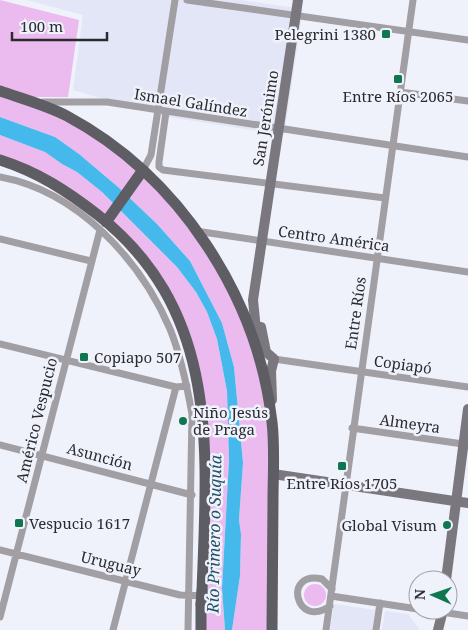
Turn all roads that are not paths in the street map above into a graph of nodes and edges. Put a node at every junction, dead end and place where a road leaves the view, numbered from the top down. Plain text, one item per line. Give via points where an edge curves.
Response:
1 (175, 0) edge
2 (187, 0) edge
3 (298, 0) edge
4 (413, 0) edge
5 (296, 16) junction
6 (408, 31) junction
7 (468, 40) edge
8 (0, 91) edge
9 (400, 92) junction
10 (27, 100) junction
11 (468, 101) edge
12 (162, 111) junction
13 (279, 130) junction
14 (392, 146) junction
15 (468, 157) edge
16 (0, 160) edge
17 (141, 173) junction
18 (0, 177) edge
19 (271, 183) junction
20 (385, 198) junction
21 (106, 221) junction
22 (196, 231) junction
23 (0, 239) edge
24 (262, 241) junction
25 (376, 258) junction
26 (91, 262) junction
27 (468, 272) edge
28 (0, 344) edge
29 (259, 356) junction
30 (274, 360) junction
31 (66, 361) junction
32 (360, 371) junction
33 (187, 386) junction
34 (468, 387) edge
35 (176, 388) junction
36 (468, 409) edge
37 (272, 421) junction
38 (352, 428) junction
39 (463, 444) junction
40 (0, 445) edge
41 (41, 456) junction
42 (273, 474) junction
43 (344, 484) junction
44 (151, 485) junction
45 (192, 495) junction
46 (455, 501) junction
47 (468, 503) edge
48 (0, 550) edge
49 (16, 554) junction
50 (447, 570) edge
51 (127, 581) junction
52 (331, 593) junction
53 (188, 596) junction
54 (217, 596) dead end
55 (380, 604) junction
56 (330, 606) junction
57 (408, 608) edge
58 (0, 617) edge
59 (114, 630) edge
60 (188, 630) edge
61 (201, 630) edge
62 (272, 630) edge
63 (326, 630) edge
64 (376, 630) edge

1 - 12 street
2 - 5 street
3 - 5 main road, San Jerónimo
4 - 6 street, Entre Ríos
5 - 6 street
5 - 13 main road, San Jerónimo
6 - 7 street
6 - 9 street, Entre Ríos
8 - 10 main road
9 - 11 street
9 - 14 street, Entre Ríos
10 - 12 street, Ismael Galíndez via 101,102
10 - 17 main road via 81,124
12 - 13 street, Ismael Galíndez
12 - 17 street via 151,155
12 - 19 street via 161,168
13 - 14 street, Ismael Galíndez
13 - 19 main road, San Jerónimo
14 - 15 street, Ismael Galíndez
14 - 20 street, Entre Ríos
16 - 21 main road via 49,180
17 - 21 main road
17 - 22 main road via 168,195
18 - 21 street via 21,181
19 - 20 street
19 - 24 main road, San Jerónimo
20 - 25 street, Entre Ríos
21 - 26 street, Américo Vespucio
21 - 33 street via 170,330
21 - 61 main road, bridge via 134,248 158,279 182,328 197,374 204,440
22 - 24 street, Centro América
22 - 29 main road via 238,299
23 - 26 street
24 - 25 street, Centro América
24 - 29 main road, San Jerónimo via 252,308
24 - 30 main road, San Jerónimo via 259,310 266,352
25 - 27 street, Centro América
25 - 32 street, Entre Ríos
26 - 31 street, Américo Vespucio
28 - 31 street
29 - 37 main road
30 - 32 street, Copiapó
30 - 37 main road via 271,371
31 - 35 street
31 - 41 street, Américo Vespucio
32 - 34 street, Copiapó
32 - 38 street, Entre Ríos
33 - 35 street
33 - 45 street via 193,436
35 - 44 street
36 - 39 main road
37 - 42 main road
38 - 39 street, Almeyra
38 - 43 street, Entre Ríos
39 - 46 main road
40 - 41 street, Asunción
41 - 44 street, Asunción
41 - 49 street, Américo Vespucio
42 - 43 main road
42 - 62 main road
43 - 46 main road
43 - 52 street, Entre Ríos
44 - 45 street, Asunción
44 - 51 street
45 - 53 street
46 - 47 main road
46 - 50 main road
48 - 49 street, Uruguay
49 - 51 street, Uruguay
49 - 58 street, Américo Vespucio
51 - 53 street, Uruguay
51 - 59 street
52 - 55 street
52 - 56 street, Entre Ríos
52 - 56 street via 322,579 311,578 301,584 297,594 300,606 310,614 322,613
53 - 54 street, Uruguay
53 - 60 street
55 - 57 street
55 - 64 street
56 - 63 street, Entre Ríos

